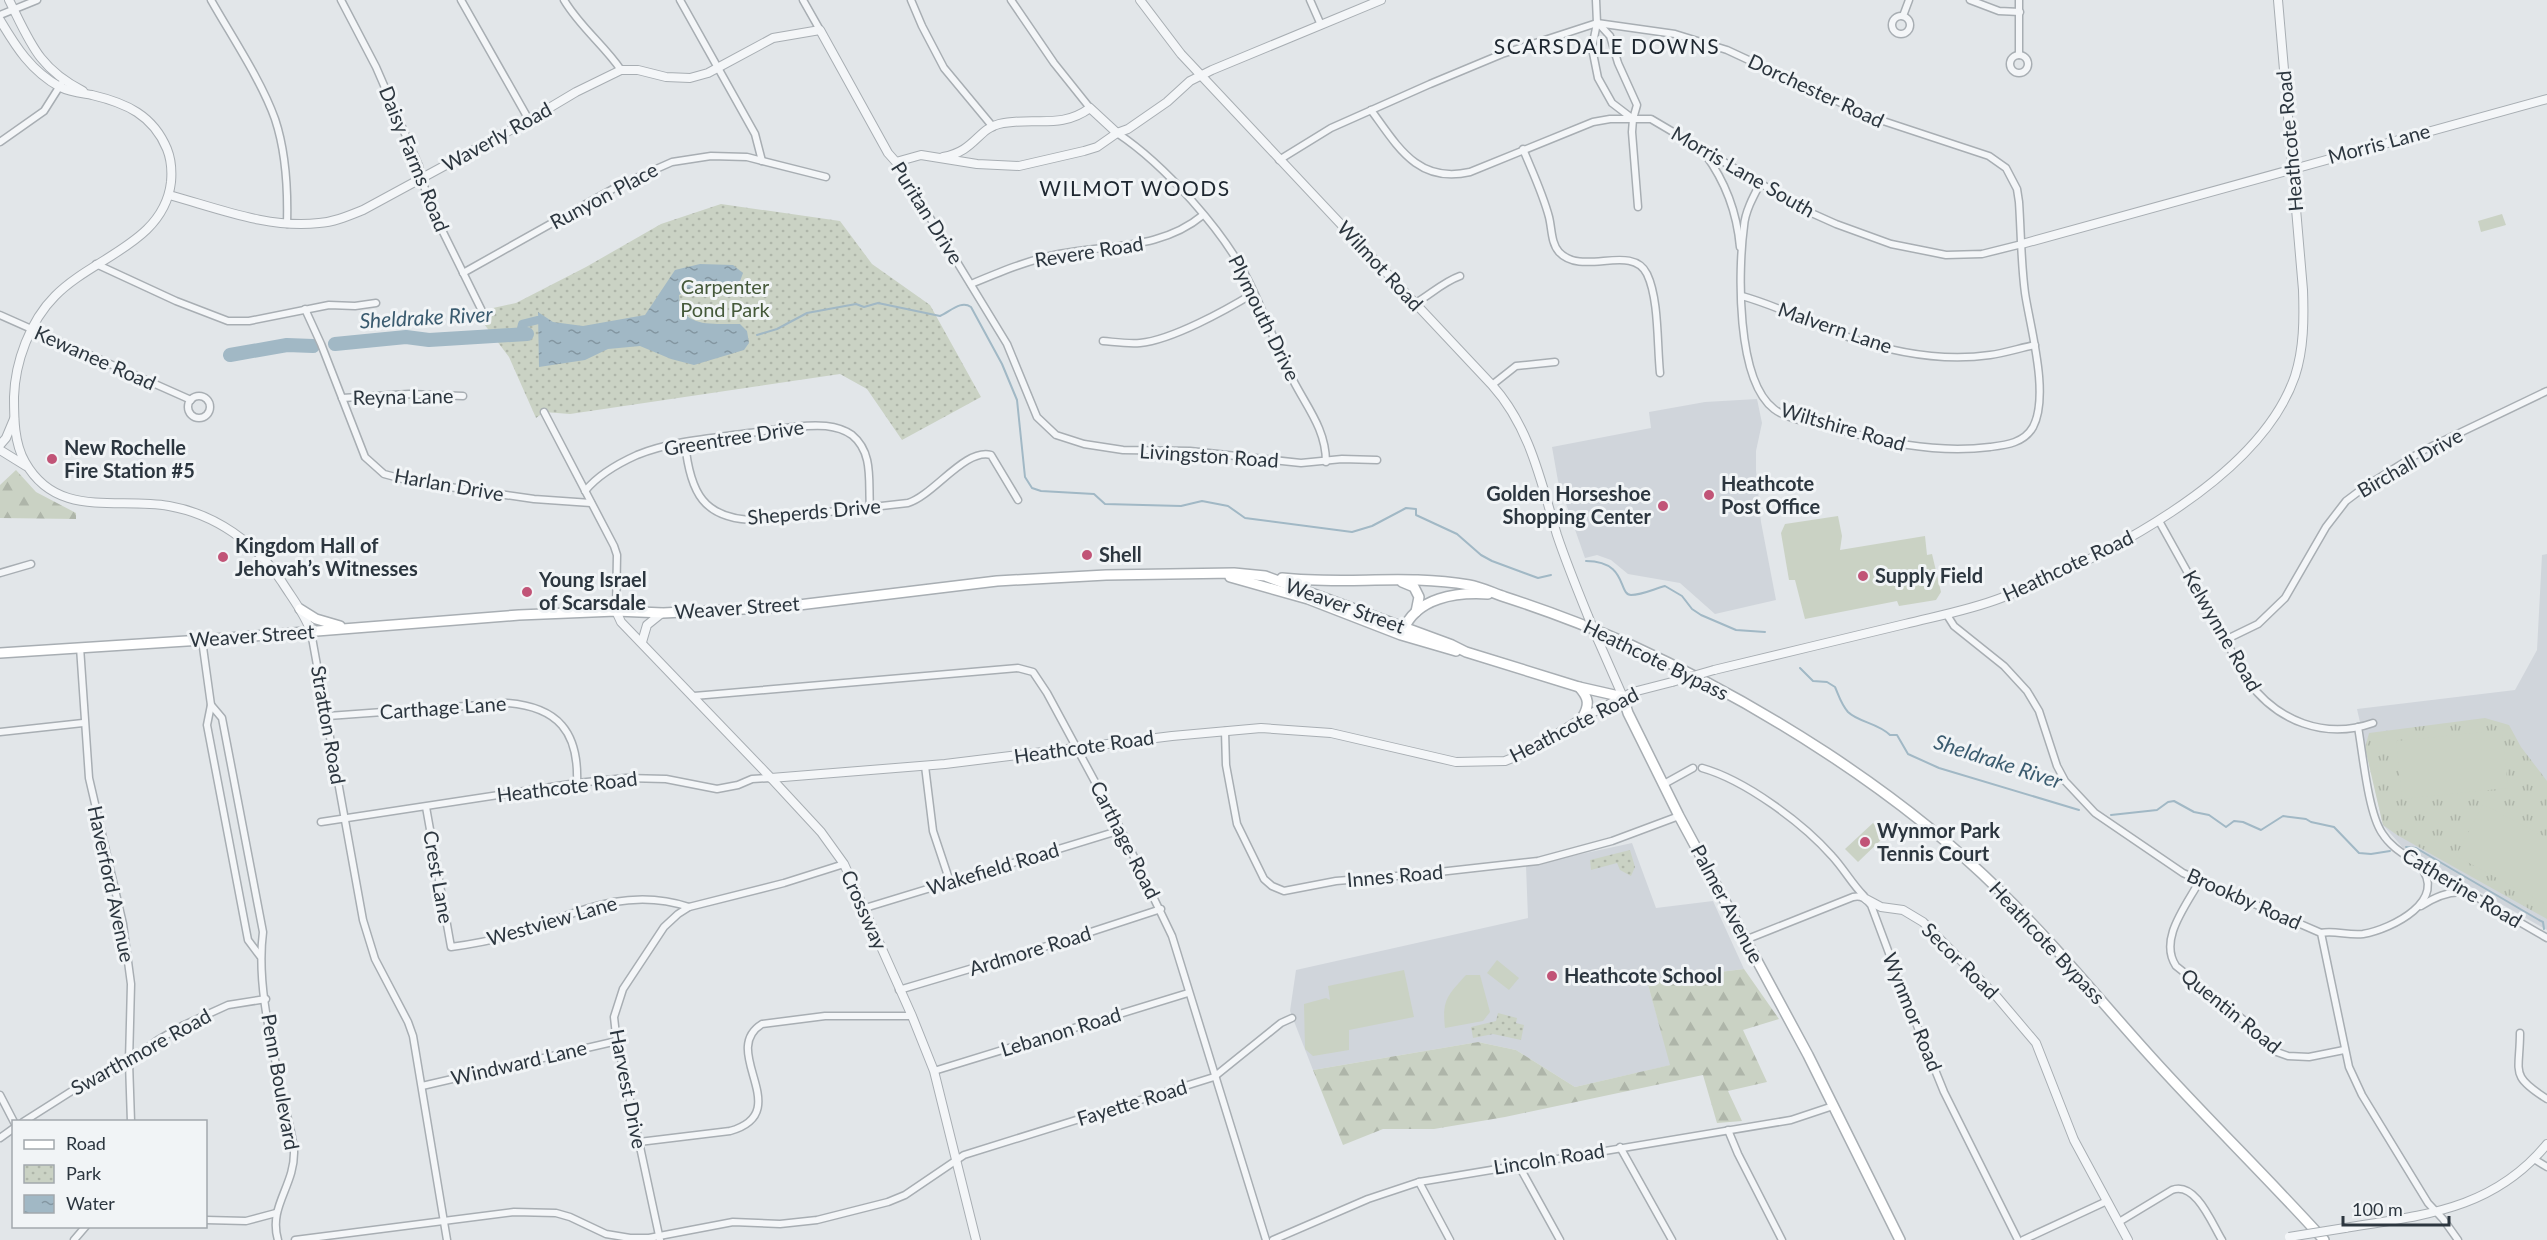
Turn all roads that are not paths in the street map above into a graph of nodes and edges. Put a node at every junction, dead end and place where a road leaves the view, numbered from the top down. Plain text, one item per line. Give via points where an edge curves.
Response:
1 (9, 0) edge
2 (37, 0) edge
3 (211, 0) edge
4 (341, 0) edge
5 (461, 0) edge
6 (564, 0) edge
7 (680, 0) edge
8 (803, 0) edge
9 (911, 0) edge
10 (1011, 0) edge
11 (1140, 0) edge
12 (1310, 0) edge
13 (1381, 0) edge
14 (1596, 0) edge
15 (1910, 0) edge
16 (1970, 0) edge
17 (2019, 0) edge
18 (2278, 0) edge
19 (14, 10) junction
20 (2020, 12) junction
21 (1903, 16) dead end
22 (0, 17) edge
23 (1598, 23) junction
24 (1321, 25) junction
25 (820, 30) junction
26 (2019, 55) dead end
27 (719, 67) junction
28 (621, 70) junction
29 (1201, 75) junction
30 (62, 84) junction
31 (2547, 99) edge
32 (1090, 108) junction
33 (1371, 110) junction
34 (1633, 119) junction
35 (529, 120) junction
36 (993, 127) junction
37 (1117, 133) junction
38 (0, 142) edge
39 (1523, 149) junction
40 (1703, 150) junction
41 (942, 157) junction
42 (762, 160) junction
43 (1280, 160) junction
44 (896, 162) junction
45 (2292, 169) junction
46 (826, 177) dead end
47 (421, 179) junction
48 (1760, 184) junction
49 (169, 195) junction
50 (1638, 207) dead end
51 (2143, 210) joint
52 (1203, 215) junction
53 (286, 224) junction
54 (2022, 244) junction
55 (1742, 253) junction
56 (96, 264) junction
57 (463, 273) junction
58 (1460, 276) dead end
59 (971, 284) junction
60 (1254, 293) junction
61 (1742, 296) junction
62 (376, 303) dead end
63 (1414, 304) junction
64 (305, 309) junction
65 (0, 315) edge
66 (488, 316) dead end
67 (32, 330) junction
68 (1102, 341) dead end
69 (2035, 345) junction
70 (1555, 362) dead end
71 (1660, 373) dead end
72 (1492, 385) junction
73 (2547, 391) edge
74 (464, 396) dead end
75 (342, 398) junction
76 (191, 400) dead end
77 (544, 412) dead end
78 (15, 417) junction
79 (2033, 427) joint
80 (1046, 428) joint
81 (685, 443) junction
82 (18, 444) junction
83 (0, 447) edge
84 (1377, 460) dead end
85 (1326, 462) junction
86 (28, 467) junction
87 (585, 491) junction
88 (1018, 500) dead end
89 (591, 503) junction
90 (870, 507) junction
91 (2159, 521) junction
92 (1566, 563) joint
93 (31, 564) dead end
94 (0, 573) edge
95 (1222, 574) junction
96 (1265, 576) junction
97 (1394, 580) junction
98 (1497, 594) junction
99 (300, 609) junction
100 (616, 611) junction
101 (663, 613) junction
102 (1415, 614) junction
103 (1947, 615) junction
104 (352, 628) junction
105 (1403, 631) junction
106 (311, 632) junction
107 (202, 640) junction
108 (2225, 640) junction
109 (642, 642) junction
110 (80, 647) junction
111 (0, 653) edge
112 (1579, 687) junction
113 (694, 696) junction
114 (1623, 697) junction
115 (211, 705) junction
116 (328, 716) junction
117 (1582, 718) junction
118 (83, 723) junction
119 (2373, 723) dead end
120 (2358, 727) junction
121 (1225, 731) junction
122 (0, 732) edge
123 (1077, 747) junction
124 (925, 766) junction
125 (1693, 768) dead end
126 (1702, 768) dead end
127 (771, 778) junction
128 (577, 783) junction
129 (1664, 784) junction
130 (236, 793) junction
131 (220, 795) junction
132 (426, 807) junction
133 (1679, 816) junction
134 (344, 818) junction
135 (321, 822) dead end
136 (1121, 830) junction
137 (2414, 861) junction
138 (250, 864) junction
139 (844, 864) junction
140 (234, 867) junction
141 (2200, 880) junction
142 (950, 882) junction
143 (2474, 895) junction
144 (1866, 899) junction
145 (2420, 906) junction
146 (689, 907) junction
147 (865, 909) junction
148 (1161, 909) junction
149 (2321, 933) junction
150 (2547, 938) edge
151 (1746, 940) junction
152 (451, 947) joint
153 (260, 956) junction
154 (899, 990) junction
155 (1188, 993) junction
156 (266, 999) junction
157 (912, 1016) junction
158 (1292, 1018) dead end
159 (2520, 1033) dead end
160 (617, 1041) junction
161 (2344, 1050) junction
162 (129, 1062) junction
163 (934, 1071) junction
164 (1214, 1077) junction
165 (422, 1086) junction
166 (0, 1095) edge
167 (2547, 1098) edge
168 (1833, 1106) junction
169 (13, 1120) edge
170 (26, 1120) edge
171 (131, 1120) edge
172 (1728, 1130) junction
173 (639, 1142) junction
174 (2547, 1144) edge
175 (1620, 1147) junction
176 (2534, 1159) junction
177 (956, 1160) junction
178 (1518, 1164) junction
179 (2547, 1167) edge
180 (1419, 1182) junction
181 (2107, 1201) junction
182 (2437, 1212) junction
183 (276, 1213) junction
184 (207, 1220) edge
185 (443, 1221) junction
186 (2119, 1222) junction
187 (85, 1228) edge
188 (659, 1238) edge
189 (2285, 1239) edge
190 (74, 1240) edge
191 (278, 1240) edge
192 (295, 1240) edge
193 (447, 1240) edge
194 (976, 1240) edge
195 (1266, 1240) edge
196 (1273, 1240) edge
197 (1450, 1240) edge
198 (1560, 1240) edge
199 (1672, 1240) edge
200 (1782, 1240) edge
201 (1900, 1240) edge
202 (2018, 1240) edge
203 (2023, 1240) edge
204 (2128, 1240) edge
205 (2222, 1240) edge
206 (2324, 1240) edge
207 (2458, 1240) edge

1 - 19 street, Stratton Road
2 - 19 street
3 - 53 street via 275,119 286,177
4 - 47 street, Daisy Farms Road via 389,94
5 - 35 street
6 - 28 street via 580,25
7 - 27 street
8 - 25 street, Puritan Drive
9 - 36 street via 944,68
10 - 32 street, Plymouth Drive
11 - 29 street, Wilmot Road
12 - 24 street
13 - 24 street
14 - 23 street
15 - 21 street
16 - 20 street via 1999,11
17 - 20 street
18 - 45 street, Heathcote Road
19 - 22 street
19 - 30 street, Stratton Road via 38,55
20 - 26 street
22 - 30 street, Stratton Road via 18,51 35,70
23 - 33 street, Dorchester Road via 1502,54
23 - 34 street via 1610,36 1637,105
23 - 34 street via 1592,48 1598,78 1612,103
23 - 54 street, Dorchester Road via 1676,34 1727,50 1871,117 1996,160 2006,168 2017,189
24 - 29 street
25 - 27 street via 773,38
25 - 44 street, Puritan Drive
27 - 28 street via 683,79
27 - 42 street via 755,134
28 - 35 street, Waverly Road
29 - 37 street via 1149,116
29 - 43 street, Wilmot Road
30 - 38 street via 44,111
30 - 49 street, Stratton Road via 124,104 151,122 170,159
31 - 45 street, Morris Lane
32 - 36 street via 1066,120 1028,120
32 - 37 street, Plymouth Drive
33 - 39 street, Morris Lane South via 1402,152 1430,171 1449,175 1470,172
33 - 43 street, Dorchester Road via 1331,128
34 - 39 street, Morris Lane South via 1593,122
34 - 40 street, Morris Lane South via 1652,119
34 - 50 street
35 - 47 street, Waverly Road
36 - 41 street via 968,148
37 - 41 street via 1096,147 1019,166
37 - 52 street, Plymouth Drive via 1135,144
39 - 71 street via 1558,251 1575,261 1629,260 1645,270 1652,286
40 - 48 street, Morris Lane South
40 - 55 street, Wiltshire Road via 1725,188
41 - 44 street via 913,156
42 - 46 street, Runyon Place
42 - 57 street, Runyon Place via 704,157 651,169
43 - 63 street, Wilmot Road
44 - 59 street, Puritan Drive
45 - 51 street, Morris Lane
45 - 91 street, Heathcote Road via 2304,311 2294,377 2259,438 2226,471
47 - 53 street, Waverly Road via 339,219
47 - 57 street, Daisy Farms Road
48 - 54 street, Morris Lane South via 1836,224 1929,253 1982,254
48 - 55 street, Wiltshire Road via 1744,225
49 - 53 street, Waverly Road
49 - 56 street, Stratton Road via 144,233
51 - 54 street, Morris Lane South
52 - 59 street, Revere Road via 1179,232 1155,240 1038,259
52 - 60 street, Plymouth Drive via 1228,245
54 - 69 street, Dorchester Road
55 - 61 street, Wiltshire Road
56 - 64 street via 228,321 249,321
56 - 67 street, Stratton Road via 53,298
57 - 66 street, Daisy Farms Road
58 - 63 street via 1447,280
59 - 80 street, Puritan Drive via 1007,344 1033,408
60 - 68 street via 1202,321 1149,341
60 - 85 street, Plymouth Drive via 1284,363 1320,428
61 - 69 street, Malvern Lane via 1847,336 1915,353 1991,355
61 - 79 street, Wiltshire Road via 1742,324 1754,381 1767,402 1779,412 1893,444 1948,450 2015,442
62 - 64 street
63 - 72 street, Wilmot Road
64 - 75 street, Harlan Drive
65 - 67 street, Kewanee Road
67 - 76 street, Kewanee Road
67 - 78 street, Stratton Road via 17,371
69 - 79 street, Dorchester Road via 2039,390
70 - 72 street via 1515,366
72 - 92 street, Wilmot Road via 1508,405 1531,448
73 - 108 street, Birchall Drive via 2424,450 2359,491 2337,511 2285,598 2258,624
74 - 75 street, Reyna Lane
75 - 89 street, Harlan Drive via 365,457 384,474 437,487
77 - 87 street
78 - 82 street, Stratton Road
78 - 83 street
80 - 85 street, Livingston Road via 1071,440 1104,448
81 - 87 street, Greentree Drive via 638,455 595,479
81 - 90 street, Sheperds Drive via 699,497 704,504 735,518 758,520
81 - 90 street, Greentree Drive via 803,426 836,428 853,436 864,451 870,475
82 - 83 street
82 - 86 street, Stratton Road
83 - 86 street
84 - 85 street, Livingston Road
86 - 99 street, Stratton Road via 44,486 75,501 166,506 218,524 261,556
87 - 89 street
88 - 90 street, Sheperds Drive via 991,454 975,456 916,501
89 - 100 street via 617,555
91 - 103 street, Heathcote Road via 2001,598
91 - 108 street, Kelwynne Road
92 - 114 street, Palmer Avenue, bridge
93 - 94 street
95 - 96 main road, Weaver Street
95 - 101 main road, Weaver Street via 1106,575 997,582 782,607
95 - 105 main road, Weaver Street
96 - 97 main road, Heathcote Bypass via 1312,581
96 - 105 main road, Weaver Street
97 - 98 main road, Heathcote Bypass via 1468,585
97 - 102 main road via 1415,589 1420,602
98 - 102 main road, Heathcote Bypass via 1457,593 1432,602
98 - 206 main road, Heathcote Bypass via 1581,624 1738,700 1878,789 1922,822 2022,913 2158,1065
99 - 104 main road via 322,622
99 - 106 street, Stratton Road
100 - 101 main road, Weaver Street
100 - 104 main road, Weaver Street
100 - 109 street, Crossway via 621,622
101 - 109 street via 647,625
102 - 105 main road, Heathcote Bypass
103 - 114 street, Heathcote Road, bridge via 1714,670
103 - 141 street, Brookby Road via 1954,626 2004,666 2027,691 2039,711 2056,766 2078,797 2153,854
104 - 106 main road, Weaver Street
105 - 112 main road, Weaver Street
106 - 107 main road, Weaver Street
106 - 116 street, Stratton Road
107 - 110 main road, Weaver Street
107 - 115 street, Penn Boulevard
108 - 120 street, Kelwynne Road via 2260,697 2277,711 2313,727
109 - 113 street, Crossway
110 - 111 main road, Weaver Street
110 - 118 street, Haverford Avenue
112 - 114 main road, Weaver Street
112 - 117 main road via 1588,699
113 - 123 street, Carthage Road via 1018,668 1033,672
113 - 127 street, Crossway
114 - 117 street, Heathcote Road
114 - 129 main road, Palmer Avenue
115 - 130 street, Penn Boulevard via 222,718
115 - 131 street, Penn Boulevard via 207,726
116 - 128 street, Carthage Lane via 507,703 528,705 554,717 571,736
116 - 134 street, Stratton Road
117 - 121 street, Heathcote Road via 1518,757 1473,763 1331,733 1281,728
118 - 122 street
118 - 162 street, Haverford Avenue via 98,826 123,924 131,984
119 - 120 street, Kelwynne Road
120 - 137 street, Catherine Road via 2376,822 2391,844
121 - 123 street, Heathcote Road
121 - 133 street, Innes Road via 1226,765 1237,824 1264,879 1284,891 1336,881 1538,861 1612,841
123 - 124 street, Heathcote Road
123 - 136 street, Carthage Road
124 - 127 street, Heathcote Road
124 - 142 street via 933,831
125 - 129 street
126 - 144 street via 1742,786 1802,828 1833,856
127 - 128 street, Heathcote Road via 717,789 654,777
127 - 139 street, Crossway via 821,832
128 - 132 street, Heathcote Road
129 - 133 main road, Palmer Avenue
130 - 131 street
130 - 138 street, Penn Boulevard
131 - 140 street, Penn Boulevard
132 - 134 street, Heathcote Road
132 - 152 street, Crest Lane
133 - 151 main road, Palmer Avenue
134 - 135 street, Heathcote Road
134 - 165 street, Stratton Road via 370,948 408,1022
136 - 142 street, Wakefield Road
136 - 148 street, Carthage Road
137 - 143 street, Catherine Road
137 - 145 street via 2427,878 2426,896
138 - 140 street
138 - 153 street, Penn Boulevard via 263,933
139 - 146 street, Harvest Drive
139 - 147 street, Crossway
140 - 153 street, Penn Boulevard via 248,940
141 - 149 street, Brookby Road
141 - 161 street, Quentin Road via 2170,942 2176,966 2250,1025 2274,1051 2309,1058
142 - 147 street, Wakefield Road
143 - 145 street via 2445,894
143 - 150 street, Catherine Road
144 - 151 street via 1853,897
144 - 181 street, Secor Road via 1881,907 1903,910 1923,922 2021,1023 2038,1048 2074,1140
144 - 202 street, Wynmor Road via 1944,1092
145 - 149 street via 2395,923 2364,934
146 - 152 street, Westview Lane via 656,898 627,900
146 - 160 street, Harvest Drive via 664,927 623,989 614,1017
147 - 154 street, Crossway
148 - 154 street, Ardmore Road
148 - 155 street, Carthage Road
149 - 161 street, Brookby Road
151 - 168 main road, Palmer Avenue
153 - 156 street, Penn Boulevard
154 - 157 street, Crossway
155 - 163 street, Lebanon Road
155 - 164 street, Carthage Road
156 - 162 street, Swarthmore Road via 228,1005 175,1030
156 - 183 street, Penn Boulevard via 294,1149 293,1172
157 - 163 street, Crossway
157 - 173 street via 825,1016 762,1024 753,1029 747,1047 758,1102 752,1120 730,1131
158 - 164 street, Fayette Road
159 - 167 street via 2519,1076
160 - 165 street, Windward Lane
160 - 173 street, Harvest Drive
161 - 182 street, Brookby Road via 2362,1095 2427,1203
162 - 170 street, Swarthmore Road via 86,1082
162 - 171 street, Haverford Avenue
163 - 177 street, Crossway
164 - 177 street, Fayette Road
164 - 195 street, Carthage Road
165 - 185 street, Stratton Road
166 - 169 street
168 - 172 street, Lincoln Road via 1791,1120
168 - 201 main road, Palmer Avenue
172 - 175 street, Lincoln Road
172 - 200 street
173 - 188 street, Harvest Drive
174 - 176 street
175 - 178 street, Lincoln Road
175 - 199 street
176 - 179 street
176 - 182 street via 2496,1190
177 - 188 street, Fayette Road via 905,1195 859,1209 802,1223 733,1222
177 - 194 street, Crossway
178 - 180 street, Lincoln Road
178 - 198 street
180 - 196 street, Lincoln Road via 1368,1199
180 - 197 street
181 - 186 street, Secor Road
181 - 203 street
182 - 189 street, bridge
182 - 207 street, Brookby Road
183 - 184 street via 246,1221
183 - 191 street, Penn Boulevard
185 - 188 street, Fayette Road via 536,1212 570,1217 616,1237
185 - 192 street, Fayette Road
185 - 193 street, Stratton Road
186 - 204 street, Secor Road
186 - 205 street via 2180,1188 2194,1195
187 - 190 street

